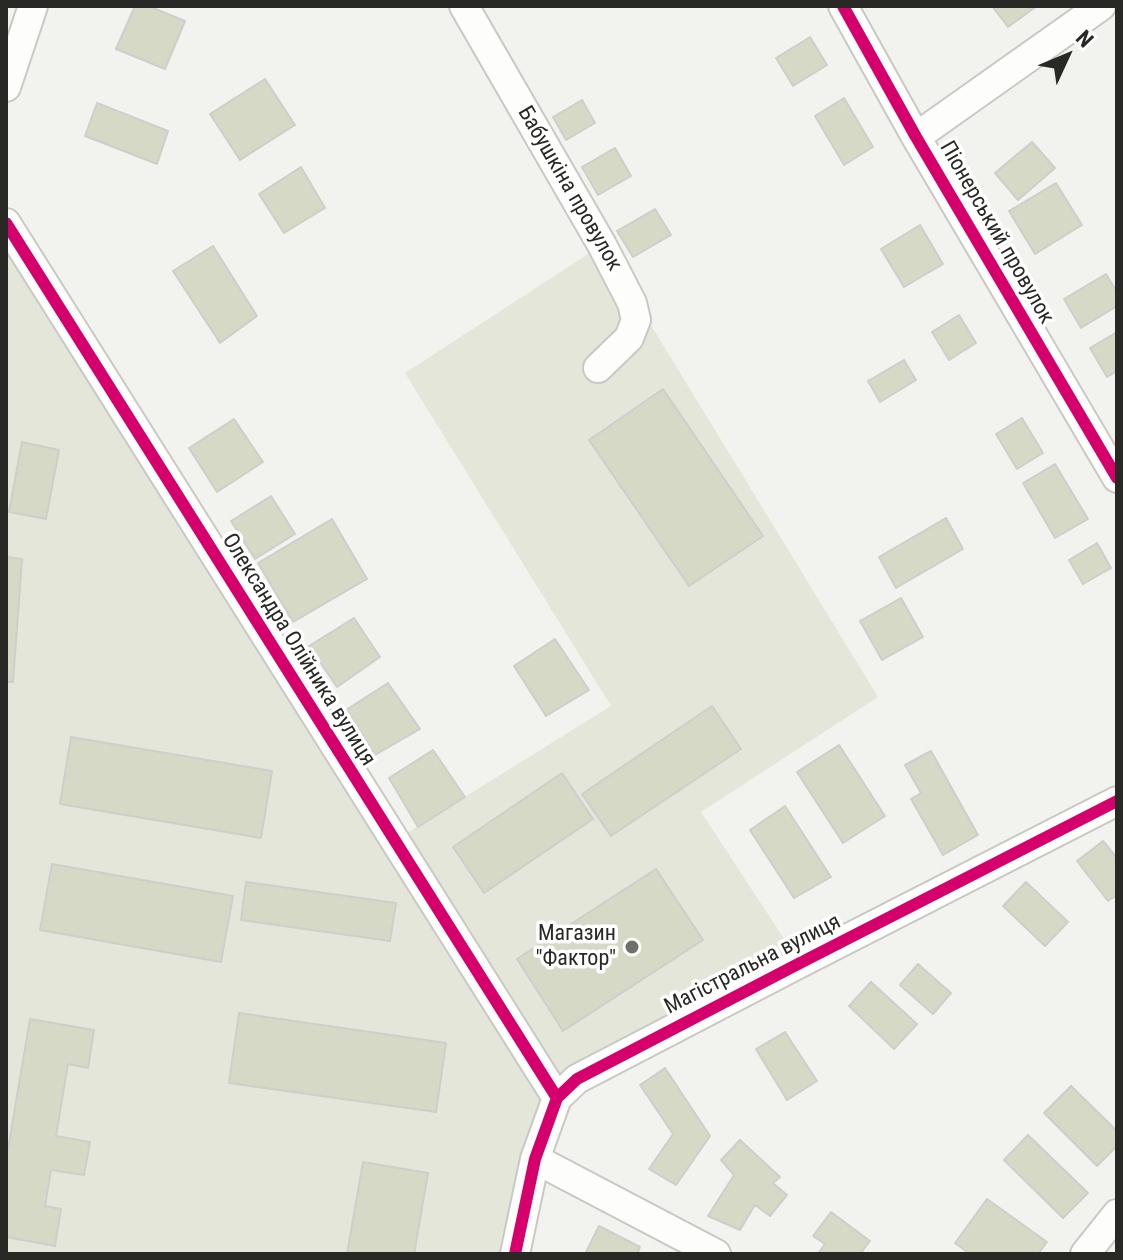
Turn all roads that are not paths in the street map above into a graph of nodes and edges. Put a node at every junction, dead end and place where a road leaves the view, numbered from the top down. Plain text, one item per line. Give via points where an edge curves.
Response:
1 (33, 6) edge
2 (464, 6) edge
3 (843, 6) edge
4 (1101, 6) edge
5 (6, 87) edge
6 (916, 137) junction
7 (6, 223) edge
8 (598, 368) dead end
9 (1117, 478) edge
10 (1117, 801) edge
11 (557, 1098) junction
12 (535, 1159) junction
13 (1117, 1214) edge
14 (515, 1254) edge
15 (716, 1254) edge
16 (1085, 1254) edge

1 - 5 street
2 - 8 street, Бабушкіна провулок via 632,303 636,320 629,338
3 - 6 street, Піонерський провулок
4 - 6 street
6 - 9 street, Піонерський провулок
7 - 11 street, Олександра Олійника вулиця
10 - 11 street, Магістральна вулиця via 577,1079
11 - 12 street
12 - 14 street
12 - 15 street
13 - 16 street

